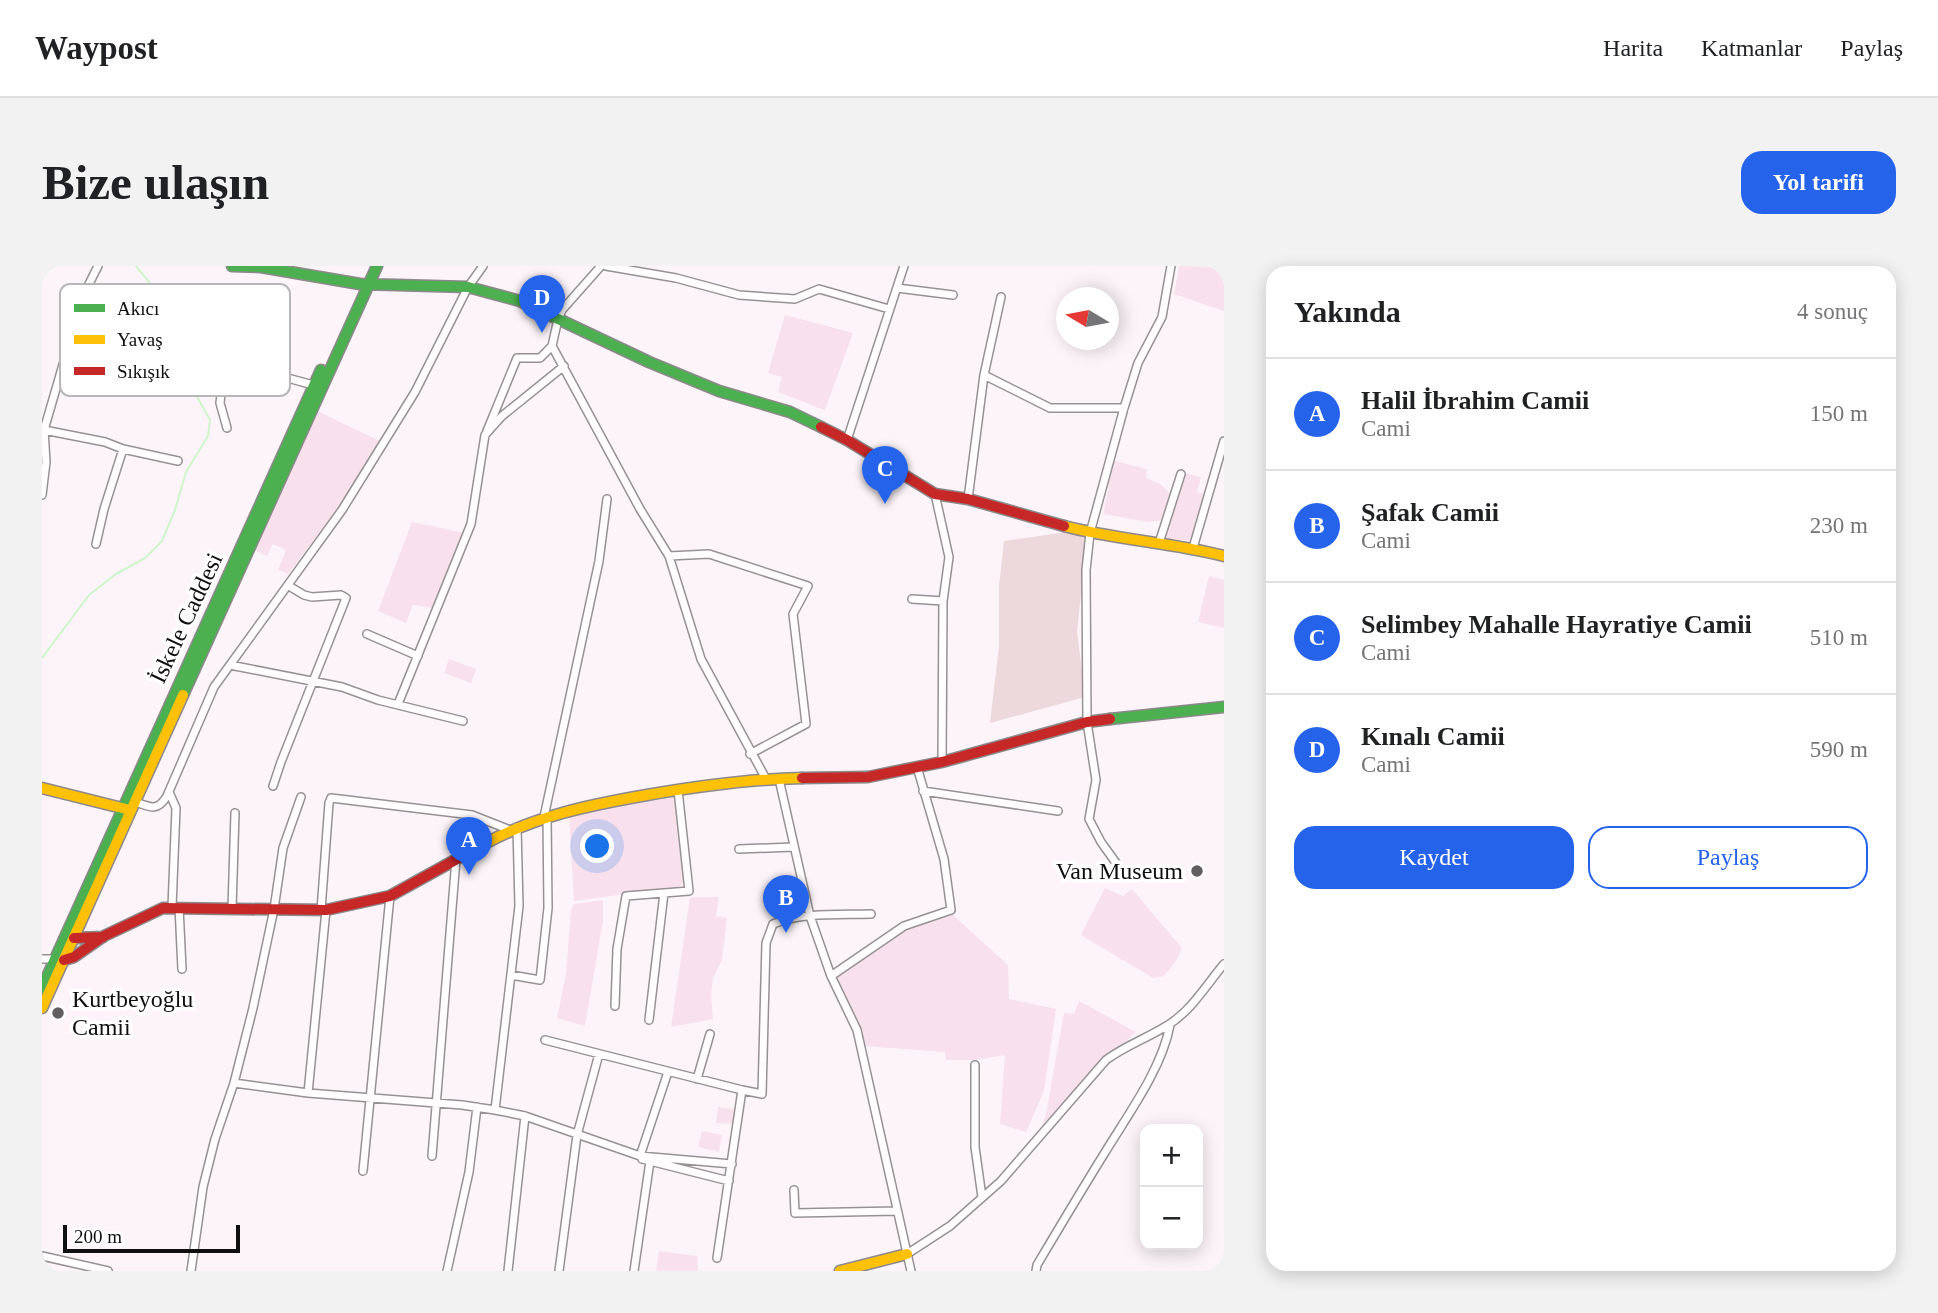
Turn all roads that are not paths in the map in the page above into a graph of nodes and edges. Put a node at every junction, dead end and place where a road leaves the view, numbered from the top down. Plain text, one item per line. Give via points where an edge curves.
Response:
1 (98, 266) edge
2 (232, 266) edge
3 (369, 266) edge
4 (377, 266) edge
5 (483, 266) edge
6 (603, 266) edge
7 (904, 266) edge
8 (1171, 266) edge
9 (89, 284) edge
10 (364, 284) junction
11 (468, 286) junction
12 (897, 288) junction
13 (953, 295) dead end
14 (1001, 297) dead end
15 (889, 309) junction
16 (558, 319) junction
17 (552, 346) junction
18 (564, 366) junction
19 (60, 375) edge
20 (984, 375) junction
21 (290, 379) edge
22 (317, 386) junction
23 (221, 396) edge
24 (1124, 408) junction
25 (228, 428) dead end
26 (44, 430) junction
27 (485, 435) junction
28 (847, 440) junction
29 (1224, 441) edge
30 (123, 449) junction
31 (178, 461) dead end
32 (1181, 474) dead end
33 (42, 494) edge
34 (935, 494) junction
35 (607, 499) dead end
36 (968, 499) junction
37 (1090, 533) junction
38 (1159, 543) junction
39 (96, 544) dead end
40 (1193, 548) junction
41 (669, 556) junction
42 (1224, 556) edge
43 (289, 586) junction
44 (912, 599) dead end
45 (943, 601) junction
46 (367, 634) dead end
47 (418, 656) junction
48 (230, 665) junction
49 (314, 681) junction
50 (398, 704) junction
51 (1224, 707) edge
52 (463, 721) dead end
53 (1087, 722) junction
54 (750, 754) junction
55 (942, 762) junction
56 (917, 767) junction
57 (766, 779) junction
58 (779, 779) junction
59 (273, 786) dead end
60 (42, 788) edge
61 (678, 790) junction
62 (923, 791) junction
63 (169, 792) junction
64 (301, 797) dead end
65 (130, 807) junction
66 (1058, 811) dead end
67 (234, 813) dead end
68 (545, 816) junction
69 (514, 829) junction
70 (793, 847) junction
71 (739, 849) dead end
72 (456, 858) junction
73 (1119, 867) dead end
74 (664, 893) junction
75 (390, 895) junction
76 (176, 907) junction
77 (232, 908) junction
78 (274, 909) junction
79 (323, 910) junction
80 (871, 914) dead end
81 (810, 916) junction
82 (104, 936) junction
83 (74, 938) junction
84 (42, 959) edge
85 (59, 960) junction
86 (1224, 964) edge
87 (182, 969) dead end
88 (511, 975) junction
89 (831, 976) junction
90 (42, 988) edge
91 (615, 1006) dead end
92 (42, 1008) edge
93 (649, 1020) dead end
94 (1170, 1025) junction
95 (710, 1034) dead end
96 (545, 1040) dead end
97 (599, 1054) junction
98 (975, 1065) dead end
99 (668, 1072) junction
100 (697, 1079) junction
101 (234, 1083) junction
102 (743, 1090) junction
103 (307, 1093) junction
104 (370, 1099) junction
105 (435, 1104) junction
106 (477, 1107) junction
107 (495, 1110) junction
108 (525, 1116) junction
109 (577, 1135) junction
110 (611, 1152) dead end
111 (432, 1156) dead end
112 (640, 1156) junction
113 (650, 1161) junction
114 (732, 1164) junction
115 (363, 1171) dead end
116 (729, 1181) junction
117 (794, 1190) dead end
118 (982, 1197) junction
119 (897, 1210) junction
120 (907, 1254) junction
121 (42, 1256) edge
122 (718, 1258) dead end
123 (108, 1271) edge
124 (191, 1271) edge
125 (447, 1271) edge
126 (508, 1271) edge
127 (559, 1271) edge
128 (634, 1271) edge
129 (840, 1271) edge
130 (911, 1271) edge
131 (1036, 1271) edge

1 - 9 street
2 - 10 street
3 - 10 street, İskele Caddesi
4 - 10 street
5 - 11 street
6 - 15 street via 739,295 794,299 819,289
6 - 16 street
7 - 12 street
8 - 24 street via 1162,317 1138,363
10 - 11 street
10 - 22 street, İskele Caddesi
11 - 16 street via 520,300
11 - 43 street via 415,392
12 - 13 street
12 - 15 street
14 - 20 street
15 - 28 street
16 - 17 street
16 - 28 street via 649,362 719,391 790,412
17 - 18 street
17 - 27 street via 540,358 517,358
18 - 27 street
18 - 41 street
19 - 26 street
20 - 24 street via 1050,408
20 - 36 street
21 - 22 street
22 - 65 street, İskele Caddesi
23 - 25 street
24 - 37 street
26 - 30 street
26 - 33 street
27 - 47 street via 471,524
28 - 34 street
29 - 40 street
30 - 31 street
30 - 39 street
32 - 38 street
34 - 36 street
34 - 45 street via 949,556
35 - 68 street via 599,561
36 - 37 street
37 - 38 street
37 - 53 street
38 - 40 street
40 - 42 street
41 - 54 street via 701,659
41 - 54 street via 709,554 808,586 793,614 806,724
43 - 48 street
43 - 49 street via 304,595 346,598
44 - 45 street
45 - 55 street
46 - 47 street
47 - 50 street
48 - 49 street
48 - 63 street via 207,702
49 - 50 street
49 - 59 street
50 - 52 street
51 - 53 street
53 - 55 street
53 - 73 street via 1096,780 1089,818
54 - 57 street
55 - 56 street
56 - 58 street via 868,777
56 - 62 street
57 - 58 street
57 - 61 street
58 - 70 street
60 - 65 street
61 - 68 street
61 - 74 street via 689,891
62 - 66 street
62 - 89 street via 944,859 951,910 904,926
63 - 65 street via 158,807
63 - 76 street via 176,808
64 - 78 street via 283,848
65 - 83 street
65 - 85 street, İskele Caddesi
67 - 77 street
68 - 69 street
68 - 88 street via 548,908 540,980
69 - 72 street
69 - 79 street via 472,815 331,798
69 - 88 street via 519,906
70 - 71 street
70 - 81 street
72 - 75 street
72 - 105 street
74 - 91 street via 626,896 617,949
74 - 93 street
75 - 79 street
75 - 104 street
76 - 77 street
76 - 82 street
76 - 87 street
77 - 78 street
78 - 79 street
78 - 101 street
79 - 103 street
80 - 81 street
81 - 89 street
81 - 102 street via 774,924 766,943 762,1094
82 - 83 street
82 - 85 street via 74,957
83 - 85 street
84 - 85 street
85 - 90 street, İskele Caddesi
85 - 92 street
86 - 94 street
88 - 107 street
89 - 119 street via 857,1030
94 - 118 street via 1126,1045 1106,1060
94 - 131 street via 1167,1042 1137,1100
95 - 100 street
96 - 97 street
97 - 99 street
97 - 109 street
98 - 118 street via 975,1147
99 - 100 street
99 - 112 street
100 - 102 street
101 - 103 street
101 - 124 street via 202,1188
102 - 114 street
103 - 104 street
104 - 105 street
104 - 115 street
105 - 106 street
105 - 111 street
106 - 107 street
106 - 125 street via 469,1171
107 - 108 street
108 - 109 street
108 - 126 street
109 - 112 street
109 - 127 street
110 - 113 street
112 - 114 street
113 - 116 street
113 - 128 street
114 - 116 street
116 - 122 street
117 - 119 street via 795,1213
118 - 120 street
119 - 120 street
120 - 129 street
120 - 130 street
121 - 123 street

